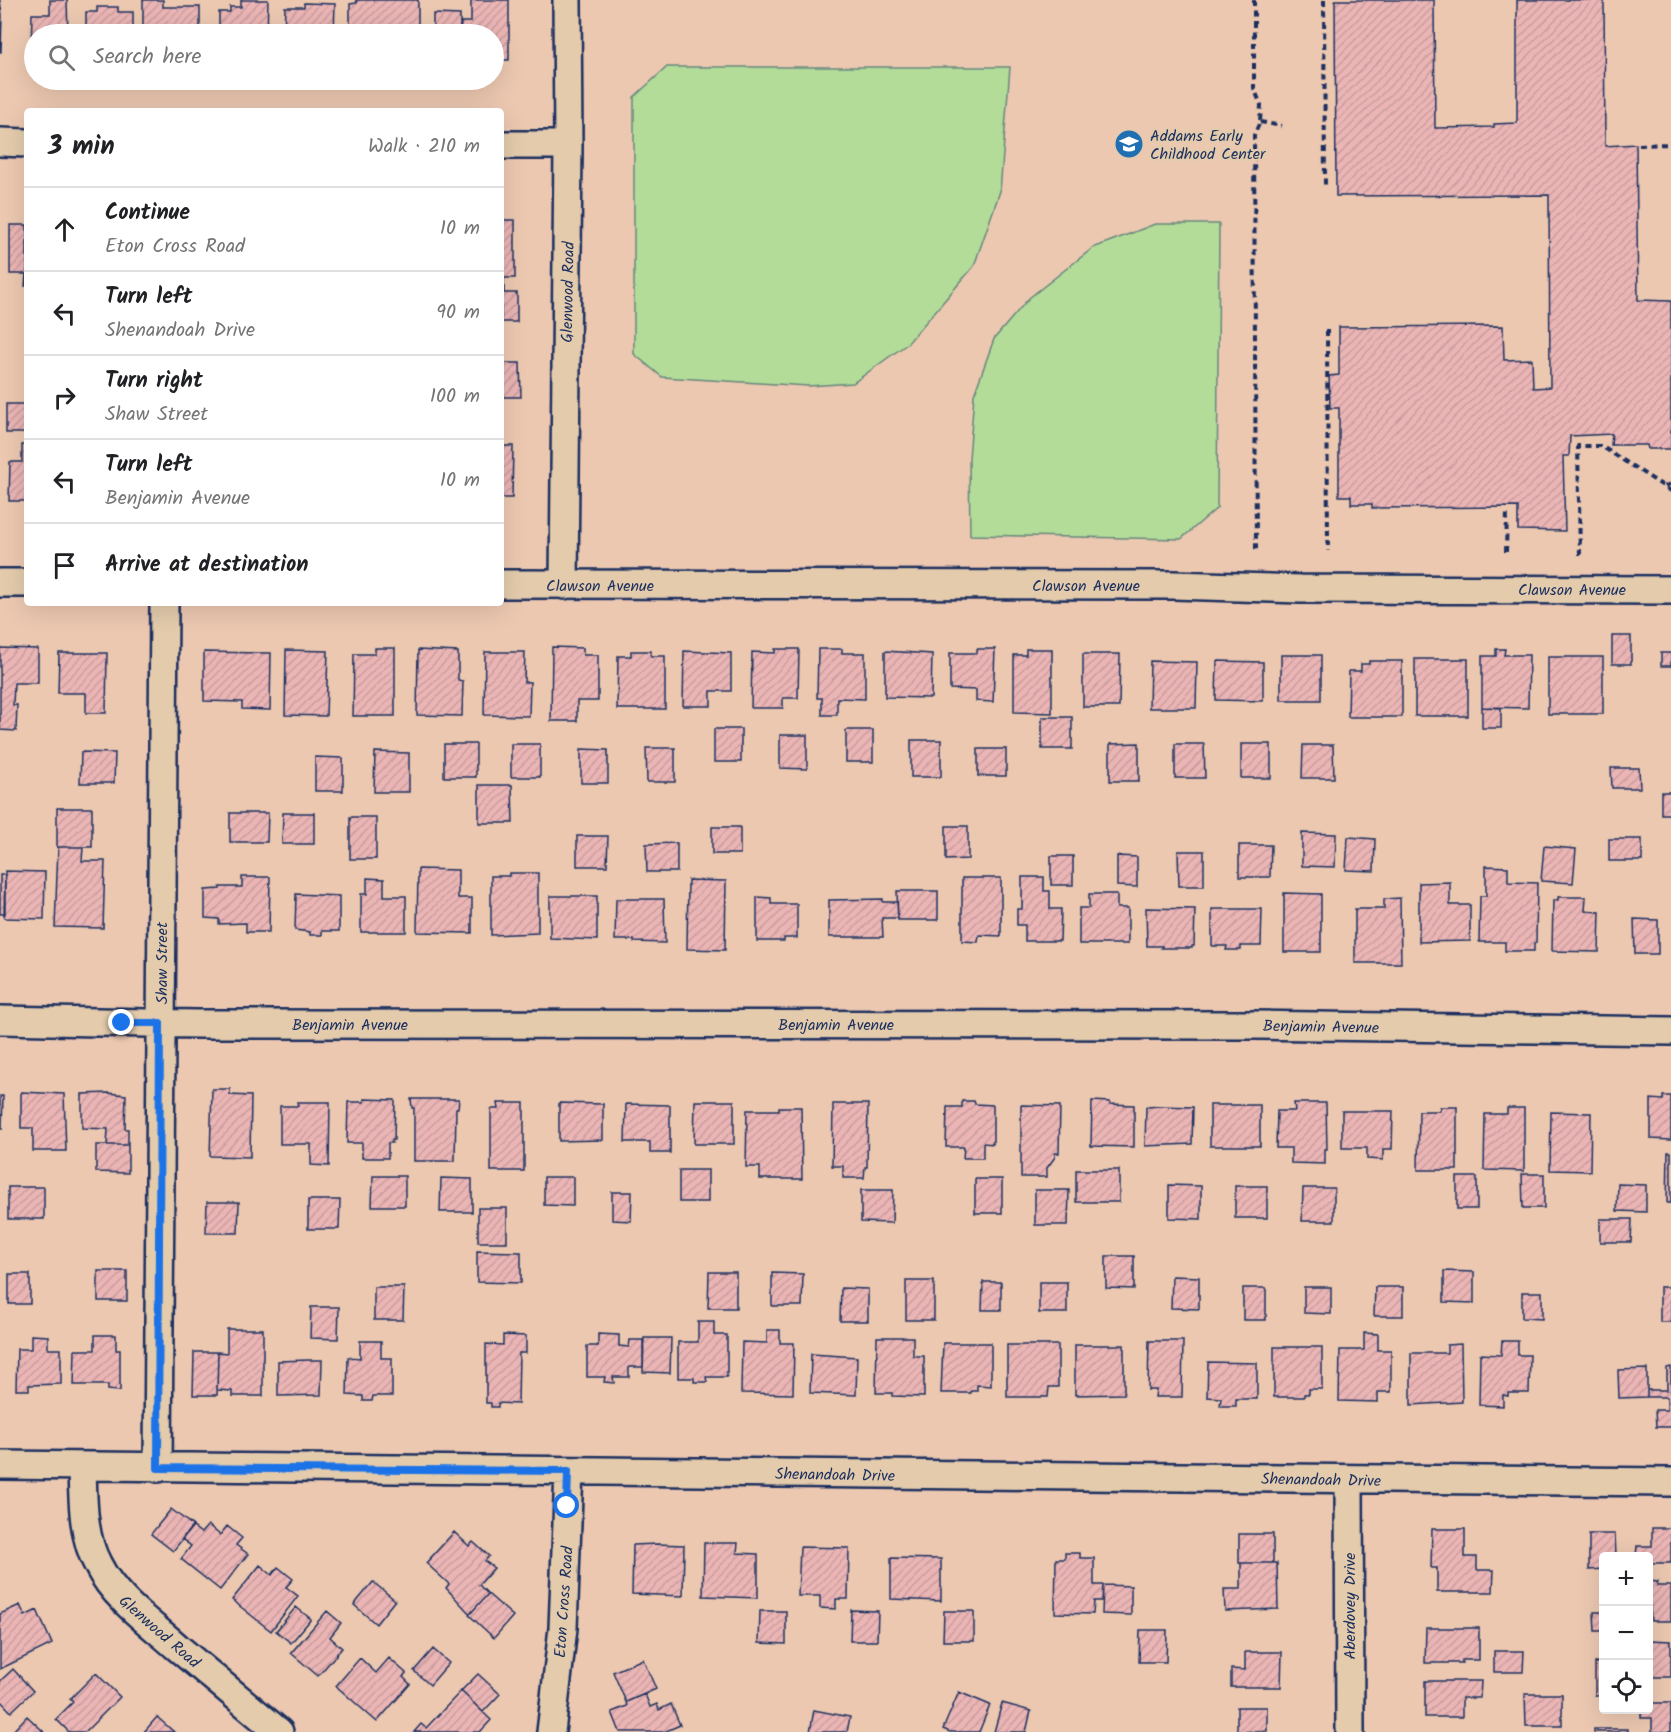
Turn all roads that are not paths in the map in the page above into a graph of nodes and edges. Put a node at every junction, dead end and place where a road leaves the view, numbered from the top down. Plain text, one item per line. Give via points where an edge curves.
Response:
1 (567, 0) edge
2 (0, 142) edge
3 (24, 142) edge
4 (504, 145) edge
5 (568, 145) junction
6 (0, 583) edge
7 (24, 583) edge
8 (504, 584) edge
9 (564, 585) junction
10 (1671, 590) edge
11 (164, 606) edge
12 (0, 1020) edge
13 (160, 1023) junction
14 (1671, 1031) edge
15 (0, 1465) edge
16 (82, 1467) junction
17 (158, 1468) junction
18 (568, 1471) junction
19 (1349, 1479) junction
20 (1671, 1482) edge
21 (279, 1732) edge
22 (551, 1732) edge
23 (1350, 1732) edge

1 - 5 street, Glenwood Road
2 - 3 street
4 - 5 street
5 - 9 street, Glenwood Road
6 - 7 street
8 - 9 street, Clawson Avenue
9 - 10 street, Clawson Avenue
11 - 13 street, Shaw Street
12 - 13 street, Benjamin Avenue
13 - 14 street, Benjamin Avenue via 1253,1025
13 - 17 street, Shaw Street
15 - 16 street, Shenandoah Drive
16 - 17 street, Shenandoah Drive
16 - 21 street, Glenwood Road via 89,1541 110,1585 132,1609
17 - 18 street, Shenandoah Drive
18 - 19 street, Shenandoah Drive
18 - 22 street, Eton Cross Road via 563,1618
19 - 20 street, Shenandoah Drive
19 - 23 street, Aberdovey Drive

